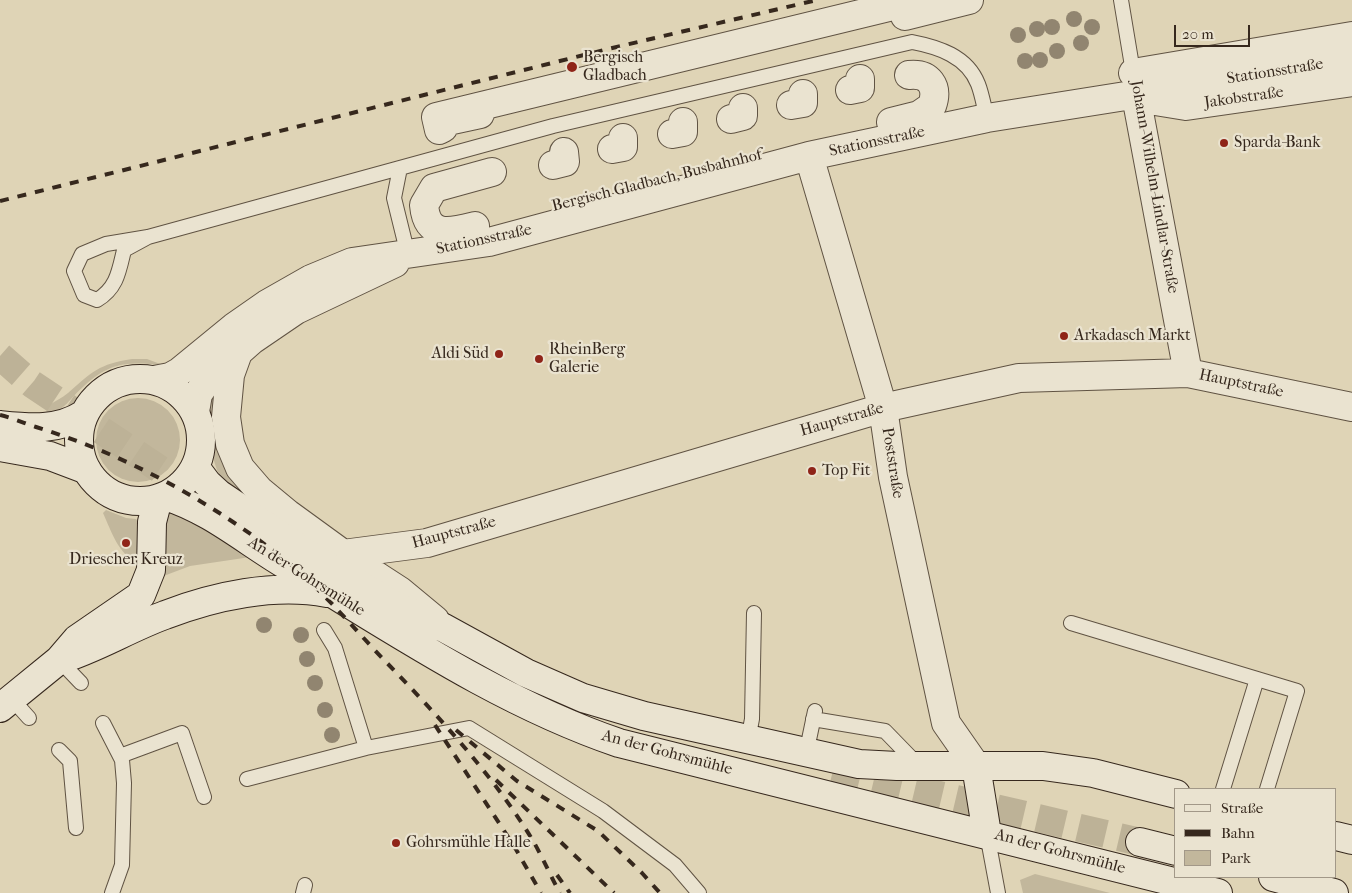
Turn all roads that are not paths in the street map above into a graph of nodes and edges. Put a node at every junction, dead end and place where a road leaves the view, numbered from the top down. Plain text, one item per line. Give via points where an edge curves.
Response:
1 (969, 0) edge
2 (1121, 0) edge
3 (912, 8) edge
4 (865, 26) dead end
5 (1352, 36) edge
6 (834, 37) dead end
7 (1352, 60) edge
8 (909, 76) dead end
9 (1352, 82) edge
10 (1135, 84) junction
11 (480, 114) dead end
12 (987, 118) junction
13 (810, 156) junction
14 (400, 168) junction
15 (492, 172) dead end
16 (148, 237) junction
17 (408, 255) junction
18 (240, 350) junction
19 (1188, 373) junction
20 (154, 380) junction
21 (1352, 407) edge
22 (883, 408) junction
23 (195, 412) junction
24 (84, 414) junction
25 (0, 425) edge
26 (0, 447) edge
27 (195, 467) junction
28 (87, 470) junction
29 (162, 497) junction
30 (343, 554) junction
31 (337, 596) junction
32 (754, 614) dead end
33 (1071, 623) dead end
34 (444, 628) junction
35 (324, 630) dead end
36 (59, 660) junction
37 (1257, 679) junction
38 (81, 683) dead end
39 (13, 708) edge
40 (103, 723) dead end
41 (748, 740) junction
42 (366, 748) junction
43 (59, 750) dead end
44 (806, 754) junction
45 (120, 756) junction
46 (920, 766) junction
47 (976, 766) junction
48 (246, 779) dead end
49 (1223, 788) edge
50 (1267, 788) edge
51 (1174, 794) edge
52 (204, 798) dead end
53 (76, 828) dead end
54 (987, 834) junction
55 (1337, 836) edge
56 (1352, 840) edge
57 (1140, 842) tunnel mouth
58 (1174, 850) edge
59 (1277, 878) edge
60 (112, 893) edge
61 (699, 893) edge
62 (998, 893) edge
63 (1218, 893) edge
64 (1334, 893) edge

1 - 3 street
2 - 10 lane, Johann-Wilhelm-Lindlar-Straße
3 - 11 street via 436,117 439,130 443,128 443,122
4 - 6 street via 833,33
5 - 10 street
7 - 10 street, Stationsstraße via 1240,77
8 - 15 street, Bergisch Gladbach, Busbahnhof via 925,77 935,90 932,106 920,115 453,232 435,229 428,222 424,204 434,188
9 - 10 street, Jakobstraße via 1186,106 1157,102
10 - 12 street, Stationsstraße
10 - 19 street, Johann-Wilhelm-Lindlar-Straße
12 - 13 street, Stationsstraße
12 - 14 lane via 978,82 958,58 936,46 912,42 590,116
13 - 17 street, Stationsstraße via 489,242
13 - 22 street, Poststraße
14 - 16 lane
14 - 17 lane via 394,198
16 - 16 lane via 106,244 82,254 74,271 84,296 97,300 109,293 124,250
17 - 18 street, Stationsstraße via 296,310
17 - 20 street, Stationsstraße via 352,262 311,279 252,314 179,372
18 - 23 street, Stationsstraße via 209,378 198,394
18 - 30 street, An der Gohrsmühle via 230,375 226,417 230,444 240,468 259,490
19 - 21 street, Hauptstraße
19 - 22 street, Hauptstraße via 1018,378
20 - 23 street via 178,392
20 - 24 street via 133,379 113,385 96,397
22 - 30 street, Hauptstraße via 427,543
22 - 47 street, Poststraße via 893,477 946,723
23 - 27 street via 202,444
24 - 25 street via 70,422 41,428
24 - 28 street via 79,441
26 - 28 street via 50,456
27 - 29 street via 182,485
27 - 34 street, An der Gohrsmühle via 219,494 314,558 394,605
28 - 29 street via 97,483 117,497 142,501
29 - 31 street, An der Gohrsmühle via 199,510
29 - 36 street via 152,522 151,570 141,595 77,639
30 - 34 street, An der Gohrsmühle via 408,596
31 - 36 street via 284,590 212,600 164,615 85,652
31 - 54 street, An der Gohrsmühle via 479,680 534,710 584,731 619,743
32 - 41 lane via 752,719
33 - 37 lane
34 - 41 street, An der Gohrsmühle via 526,673 583,698
35 - 42 lane via 335,648
36 - 38 lane
36 - 39 street
37 - 49 lane
37 - 50 lane via 1297,691
40 - 45 lane
41 - 44 street, An der Gohrsmühle
42 - 48 lane
42 - 61 lane via 469,728 603,811 675,865
43 - 53 lane via 70,761
44 - 46 street, An der Gohrsmühle via 875,766
44 - 46 lane via 814,715 885,731
45 - 52 lane via 182,733
45 - 60 lane via 124,783 122,865
46 - 47 street, An der Gohrsmühle
47 - 51 street, An der Gohrsmühle via 1043,766 1092,773
47 - 54 street
54 - 62 lane
54 - 63 street, An der Gohrsmühle
55 - 56 street
57 - 58 street
59 - 64 street

